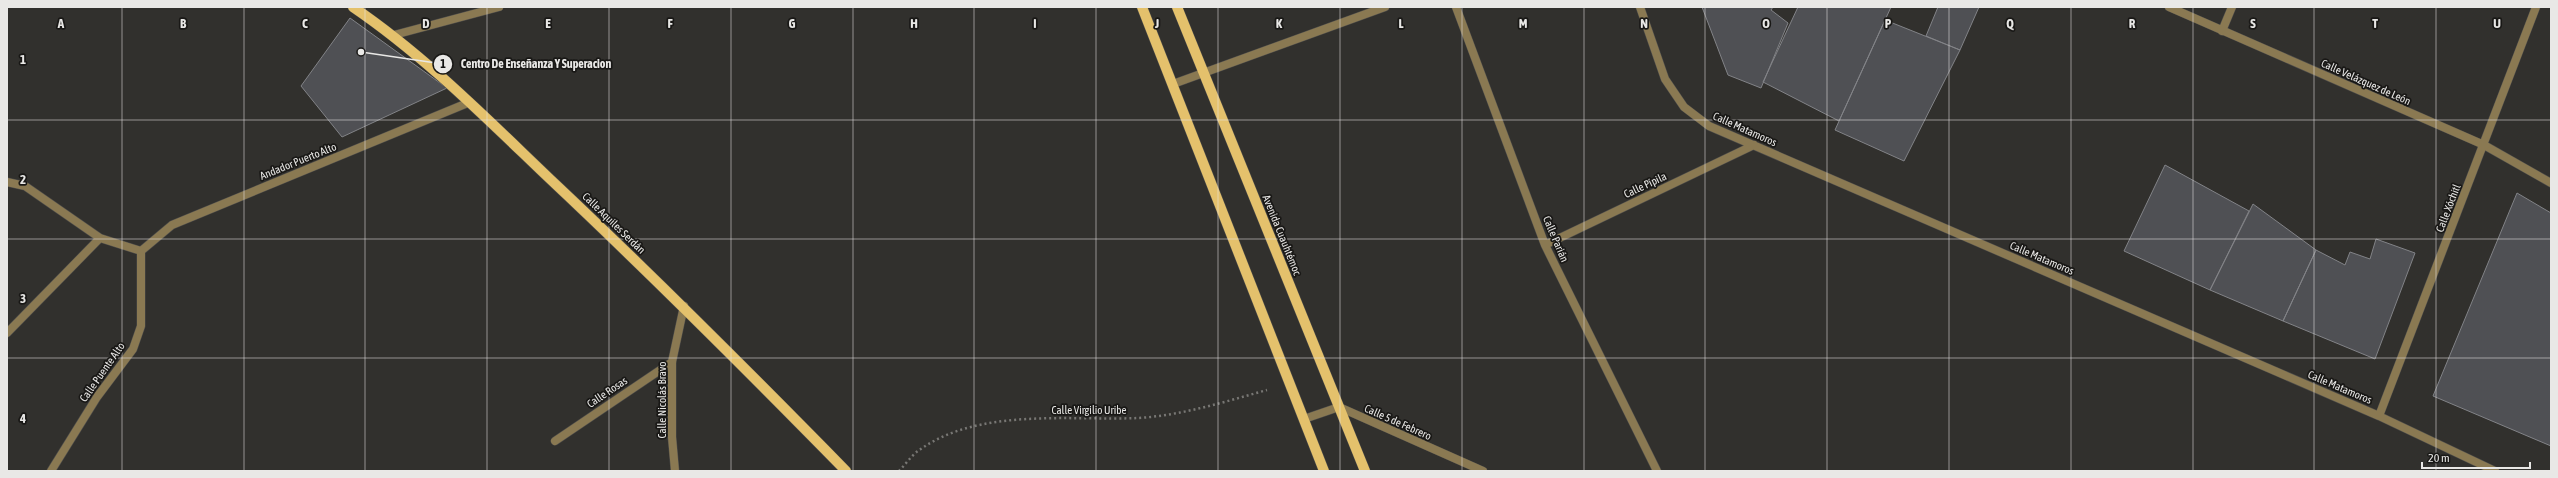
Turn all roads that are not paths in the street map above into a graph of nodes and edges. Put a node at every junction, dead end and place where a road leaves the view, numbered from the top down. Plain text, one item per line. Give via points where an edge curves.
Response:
1 (353, 7) edge
2 (499, 7) edge
3 (1142, 7) edge
4 (1177, 7) edge
5 (1385, 7) edge
6 (1456, 7) edge
7 (1640, 7) edge
8 (2169, 7) edge
9 (2232, 7) edge
10 (2536, 7) edge
11 (2222, 31) junction
12 (394, 35) junction
13 (1202, 72) junction
14 (1173, 84) junction
15 (470, 102) junction
16 (1754, 145) junction
17 (2484, 145) junction
18 (7, 182) edge
19 (2551, 183) edge
20 (100, 238) junction
21 (1545, 244) junction
22 (141, 251) junction
23 (684, 306) junction
24 (7, 333) edge
25 (672, 362) junction
26 (1339, 407) junction
27 (2379, 416) junction
28 (1304, 419) junction
29 (555, 441) dead end
30 (50, 471) edge
31 (675, 471) edge
32 (846, 471) edge
33 (1324, 471) edge
34 (1366, 471) edge
35 (1483, 471) edge
36 (1657, 471) edge
37 (2495, 471) edge

1 - 12 main road, Calle Aquiles Serdán
2 - 12 street
3 - 14 main road
4 - 13 main road, Avenida Cuauhtémoc
5 - 13 street
6 - 21 street, Calle Parián
7 - 16 street, Calle Matamoros via 1665,79 1684,107 1709,126
8 - 11 street, Calle Velázquez de León
9 - 11 street
10 - 17 street, Calle Xóchitl
11 - 17 street, Calle Velázquez de León
12 - 15 main road, Calle Aquiles Serdán
13 - 14 street
13 - 26 main road, Avenida Cuauhtémoc
14 - 28 main road
15 - 22 street, Andador Puerto Alto via 172,225
15 - 23 main road, Calle Aquiles Serdán
16 - 21 street, Calle Pípila
16 - 27 street, Calle Matamoros
17 - 19 street, Calle Velázquez de León
17 - 27 street, Calle Xóchitl
18 - 20 street via 25,186
20 - 22 street
20 - 24 street
21 - 36 street, Calle Parián
22 - 30 street, Calle Puente Alto via 141,326 133,349 97,398
23 - 25 street, Calle Nicolás Bravo
23 - 32 main road, Calle Aquiles Serdán
25 - 29 street, Calle Rosas
25 - 31 street, Calle Nicolás Bravo via 672,437
26 - 28 street
26 - 34 main road, Avenida Cuauhtémoc
26 - 35 street, Calle 5 de Febrero
27 - 37 street, Calle Matamoros
28 - 33 main road

